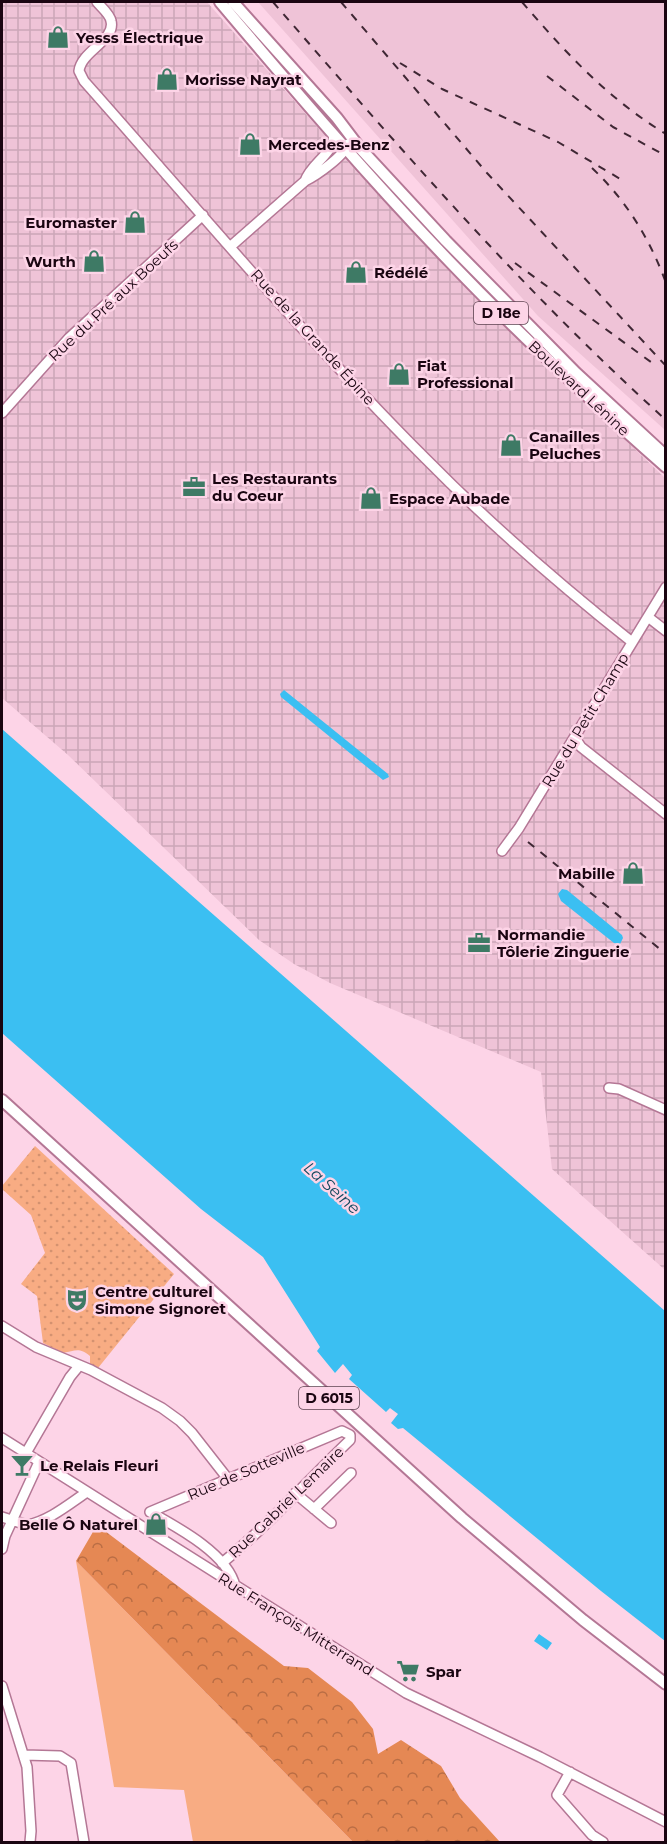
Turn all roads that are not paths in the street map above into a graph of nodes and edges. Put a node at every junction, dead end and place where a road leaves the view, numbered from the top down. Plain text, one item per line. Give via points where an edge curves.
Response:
1 (97, 2) edge
2 (220, 2) edge
3 (233, 2) edge
4 (347, 131) junction
5 (340, 143) junction
6 (359, 147) junction
7 (305, 181) junction
8 (203, 215) junction
9 (231, 246) junction
10 (2, 412) edge
11 (666, 456) edge
12 (666, 467) edge
13 (666, 587) edge
14 (648, 617) junction
15 (666, 631) edge
16 (632, 642) junction
17 (575, 738) junction
18 (666, 814) edge
19 (502, 851) dead end
20 (609, 1088) dead end
21 (2, 1100) edge
22 (666, 1110) edge
23 (2, 1326) edge
24 (79, 1366) junction
25 (342, 1431) joint
26 (2, 1438) edge
27 (26, 1453) junction
28 (39, 1462) junction
29 (351, 1473) dead end
30 (228, 1479) junction
31 (87, 1492) junction
32 (295, 1493) junction
33 (314, 1509) junction
34 (150, 1512) joint
35 (2, 1517) edge
36 (13, 1520) junction
37 (330, 1523) dead end
38 (2, 1549) edge
39 (222, 1563) junction
40 (236, 1586) junction
41 (666, 1684) edge
42 (2, 1686) edge
43 (24, 1755) junction
44 (570, 1772) junction
45 (666, 1822) edge
46 (30, 1842) edge
47 (84, 1842) edge
48 (603, 1842) edge

1 - 8 street, Rue de la Grande Épine via 111,20 110,30 84,58 80,75
2 - 5 main road, Boulevard Lénine / D 18e
3 - 4 main road, Boulevard Lénine / D 18e
4 - 5 street
4 - 6 main road, Boulevard Lénine / D 18e
5 - 6 street, Boulevard Lénine / D 18e
5 - 7 street
5 - 7 street via 308,172
5 - 12 main road, Boulevard Lénine / D 18e via 460,273
6 - 11 main road, Boulevard Lénine / D 18e via 536,334
7 - 9 street
8 - 9 street, Rue de la Grande Épine
8 - 10 street, Rue du Pré aux Boeufs via 69,338
9 - 16 street, Rue de la Grande Épine via 440,474 528,555
13 - 14 street, Rue du Petit Champ
14 - 15 street
14 - 16 street, Rue du Petit Champ
16 - 17 street, Rue du Petit Champ
17 - 18 street
17 - 19 street, Rue du Petit Champ
20 - 22 street
21 - 41 main road, D 6015 via 462,1518
23 - 24 street
24 - 27 street
24 - 30 street via 180,1421
25 - 30 street, Rue de Sotteville
25 - 32 street, Rue Gabriel Lemaire via 350,1435 350,1440
26 - 27 street, Rue François Mitterrand
27 - 28 street, Rue François Mitterrand
28 - 31 street, Rue François Mitterrand
28 - 36 street
29 - 33 street
30 - 34 street, Rue de Sotteville
31 - 36 street via 32,1524
31 - 40 street, Rue François Mitterrand
32 - 33 street
32 - 39 street, Rue Gabriel Lemaire via 254,1537
33 - 37 street
34 - 39 street, Rue Gabriel Lemaire via 200,1541
35 - 36 street
36 - 38 street
39 - 40 street, Rue Gabriel Lemaire
40 - 44 street, Rue François Mitterrand via 406,1694
42 - 43 street
43 - 46 street
43 - 47 street via 60,1756 71,1763
44 - 45 street, Rue François Mitterrand
44 - 48 street via 557,1795

